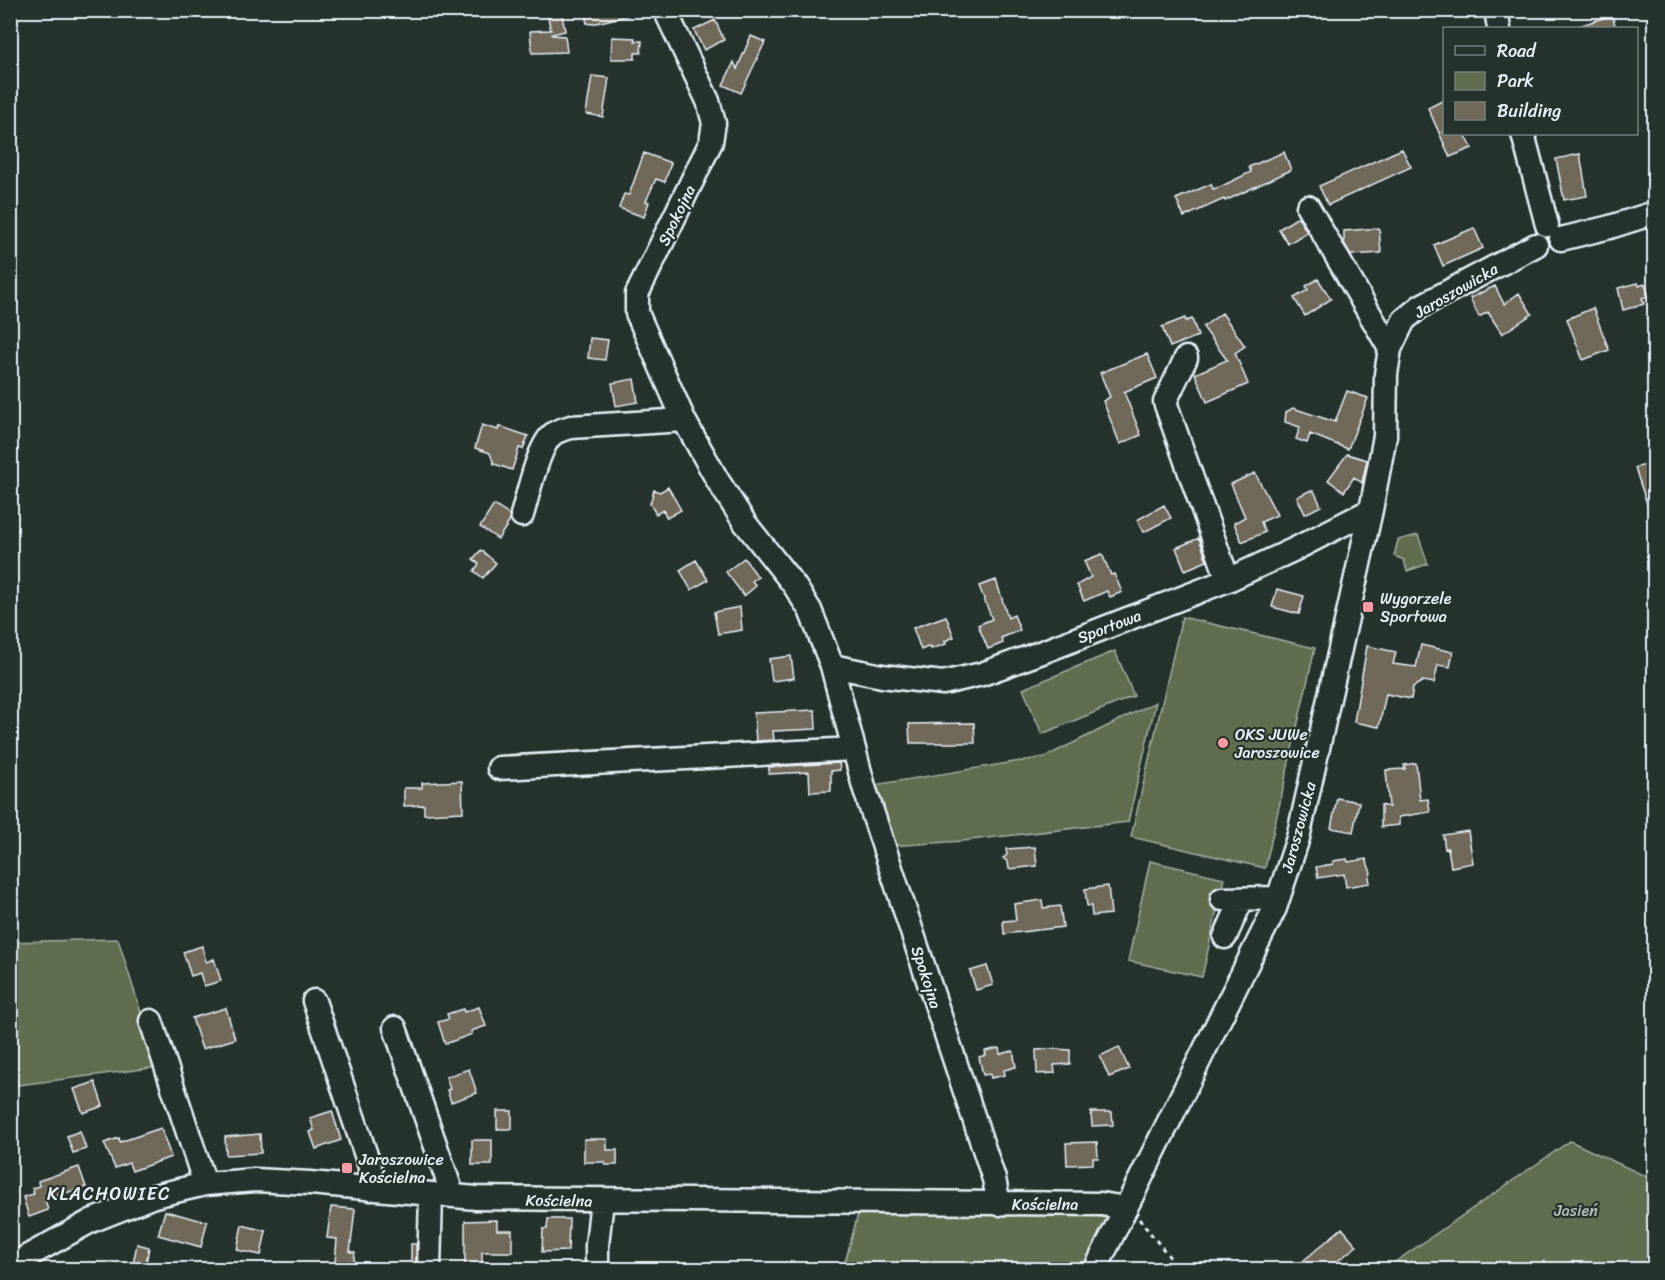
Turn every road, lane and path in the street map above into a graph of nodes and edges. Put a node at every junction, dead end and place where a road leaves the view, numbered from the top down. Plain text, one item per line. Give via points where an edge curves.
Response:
1 (1496, 10) edge
2 (669, 12) edge
3 (1499, 27) edge
4 (1523, 135) edge
5 (1308, 207) dead end
6 (1654, 213) edge
7 (1554, 232) junction
8 (1390, 348) junction
9 (1186, 358) dead end
10 (684, 420) junction
11 (1371, 510) junction
12 (522, 515) dead end
13 (1228, 580) junction
14 (832, 666) junction
15 (854, 749) junction
16 (499, 768) dead end
17 (1278, 898) junction
18 (1225, 937) dead end
19 (314, 1001) dead end
20 (151, 1021) dead end
21 (396, 1028) dead end
22 (205, 1184) junction
23 (370, 1189) junction
24 (430, 1195) junction
25 (453, 1196) junction
26 (602, 1200) junction
27 (999, 1204) junction
28 (1126, 1208) junction
29 (1654, 1259) edge
30 (10, 1266) edge
31 (429, 1269) edge
32 (597, 1269) edge
33 (1095, 1269) edge
34 (1180, 1269) edge
35 (1637, 1269) edge

1 - 3 street
2 - 10 street, Spokojna via 714,123 711,142 637,294 637,313
4 - 7 street
5 - 8 street
6 - 7 street via 1610,228
7 - 8 street, Jaroszowicka via 1541,226 1535,232 1536,245 1421,306 1404,321
8 - 11 street, Jaroszowicka via 1385,436
9 - 13 street via 1165,402
10 - 12 street via 571,427 555,432 536,466
10 - 14 street, Spokojna via 745,523 810,610
11 - 13 street, Sportowa
11 - 17 street, Jaroszowicka via 1298,838
13 - 14 street, Sportowa via 1002,667 942,683
14 - 15 street, Spokojna
15 - 16 street
15 - 27 street, Spokojna
17 - 18 street via 1232,899
17 - 28 street, Jaroszowicka
19 - 23 street via 370,1167
20 - 22 street
21 - 25 street
22 - 23 street, Kościelna via 255,1180
22 - 30 street, Kościelna via 123,1207
23 - 24 street, Kościelna
24 - 25 street, Kościelna
24 - 31 street
25 - 26 street, Kościelna
26 - 27 street, Kościelna
26 - 32 street
27 - 28 street, Kościelna via 1101,1204
28 - 33 street, Jaroszowicka
28 - 34 path via 1141,1220
29 - 35 path

